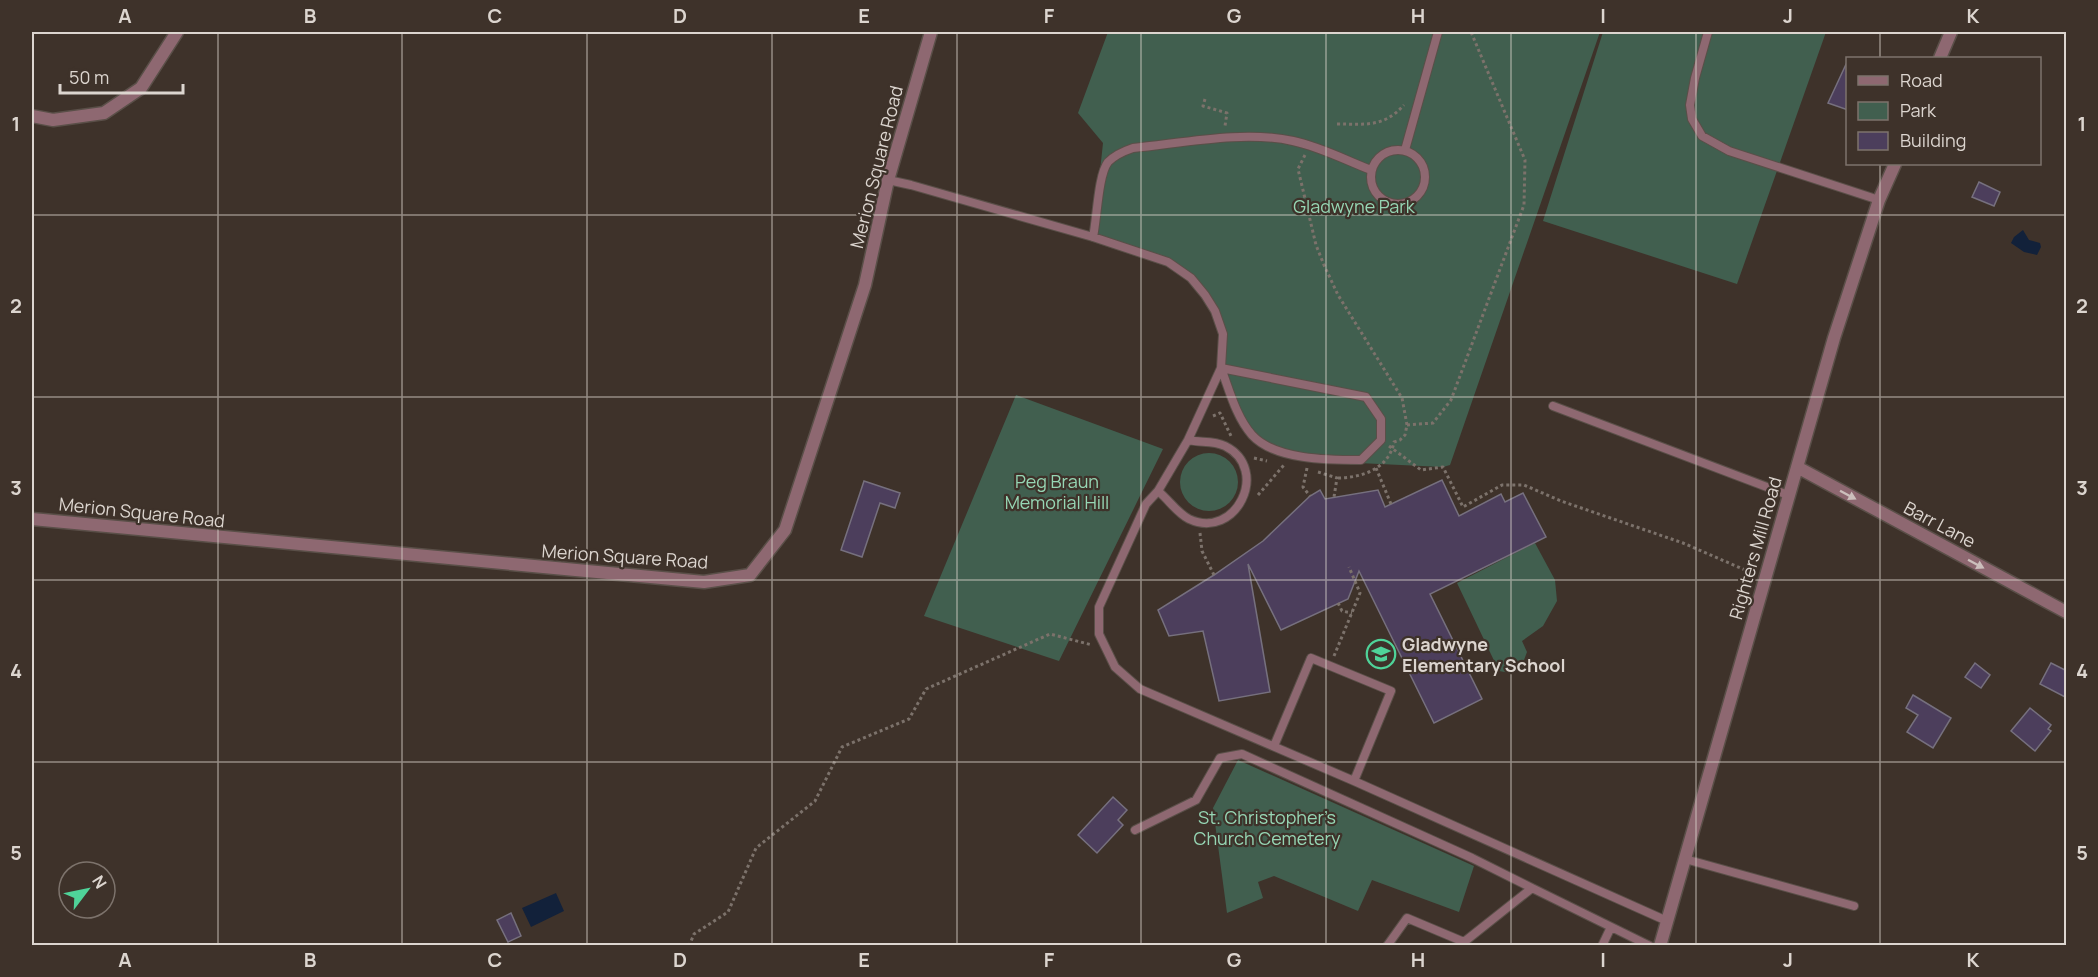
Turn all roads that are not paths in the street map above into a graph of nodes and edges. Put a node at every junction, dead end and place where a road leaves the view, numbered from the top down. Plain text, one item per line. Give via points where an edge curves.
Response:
1 (177, 32) edge
2 (931, 32) edge
3 (1438, 32) edge
4 (1708, 32) edge
5 (1951, 32) edge
6 (1940, 57) edge
7 (32, 116) edge
8 (1405, 150) junction
9 (1895, 165) edge
10 (1371, 170) junction
11 (888, 180) junction
12 (1879, 200) junction
13 (1093, 237) junction
14 (1221, 368) junction
15 (1553, 406) dead end
16 (1188, 440) junction
17 (1797, 467) junction
18 (1158, 491) junction
19 (1788, 495) junction
20 (32, 519) edge
21 (2067, 612) edge
22 (1274, 746) junction
23 (1354, 781) junction
24 (1135, 830) dead end
25 (1685, 859) junction
26 (1532, 888) junction
27 (1854, 906) dead end
28 (1667, 921) junction
29 (1611, 927) junction
30 (1465, 944) edge
31 (1387, 945) edge
32 (1602, 945) edge
33 (1650, 945) edge
34 (1660, 945) edge

1 - 7 street via 141,88 104,113 53,120
2 - 11 street, Merion Square Road
3 - 8 lane
4 - 12 lane via 1690,105 1692,119 1702,136 1729,151
5 - 6 street
8 - 10 lane via 1380,155
8 - 10 lane via 1422,164 1425,179 1420,193 1408,202 1394,204 1380,197 1372,185
9 - 12 street, Righters Mill Road
10 - 13 lane via 1310,145 1267,137 1133,148 1109,161 1103,171
11 - 13 lane
11 - 20 street, Merion Square Road via 865,285 785,530 750,575 704,582
12 - 17 street, Righters Mill Road
13 - 14 lane via 1168,262 1191,278 1219,322 1223,334
14 - 14 lane via 1366,398 1381,419 1381,440 1361,460 1316,460 1264,446 1250,433 1237,410
14 - 16 lane
15 - 19 lane
16 - 18 lane
16 - 18 lane via 1212,442 1236,454 1247,479 1239,506 1230,515 1204,523 1178,512
17 - 19 street, Righters Mill Road
17 -> 21 street, Barr Lane
18 - 22 lane via 1146,504 1099,607 1099,634 1114,667 1140,689
19 - 25 street, Righters Mill Road
22 - 23 lane
22 - 23 lane via 1311,658 1391,691
23 - 28 lane
24 - 26 lane via 1196,800 1220,758 1242,754
25 - 27 lane
25 - 28 street, Righters Mill Road
26 - 29 lane
26 - 30 lane
28 - 34 street, Righters Mill Road
29 - 32 lane
29 - 33 lane
30 - 31 lane via 1407,918

